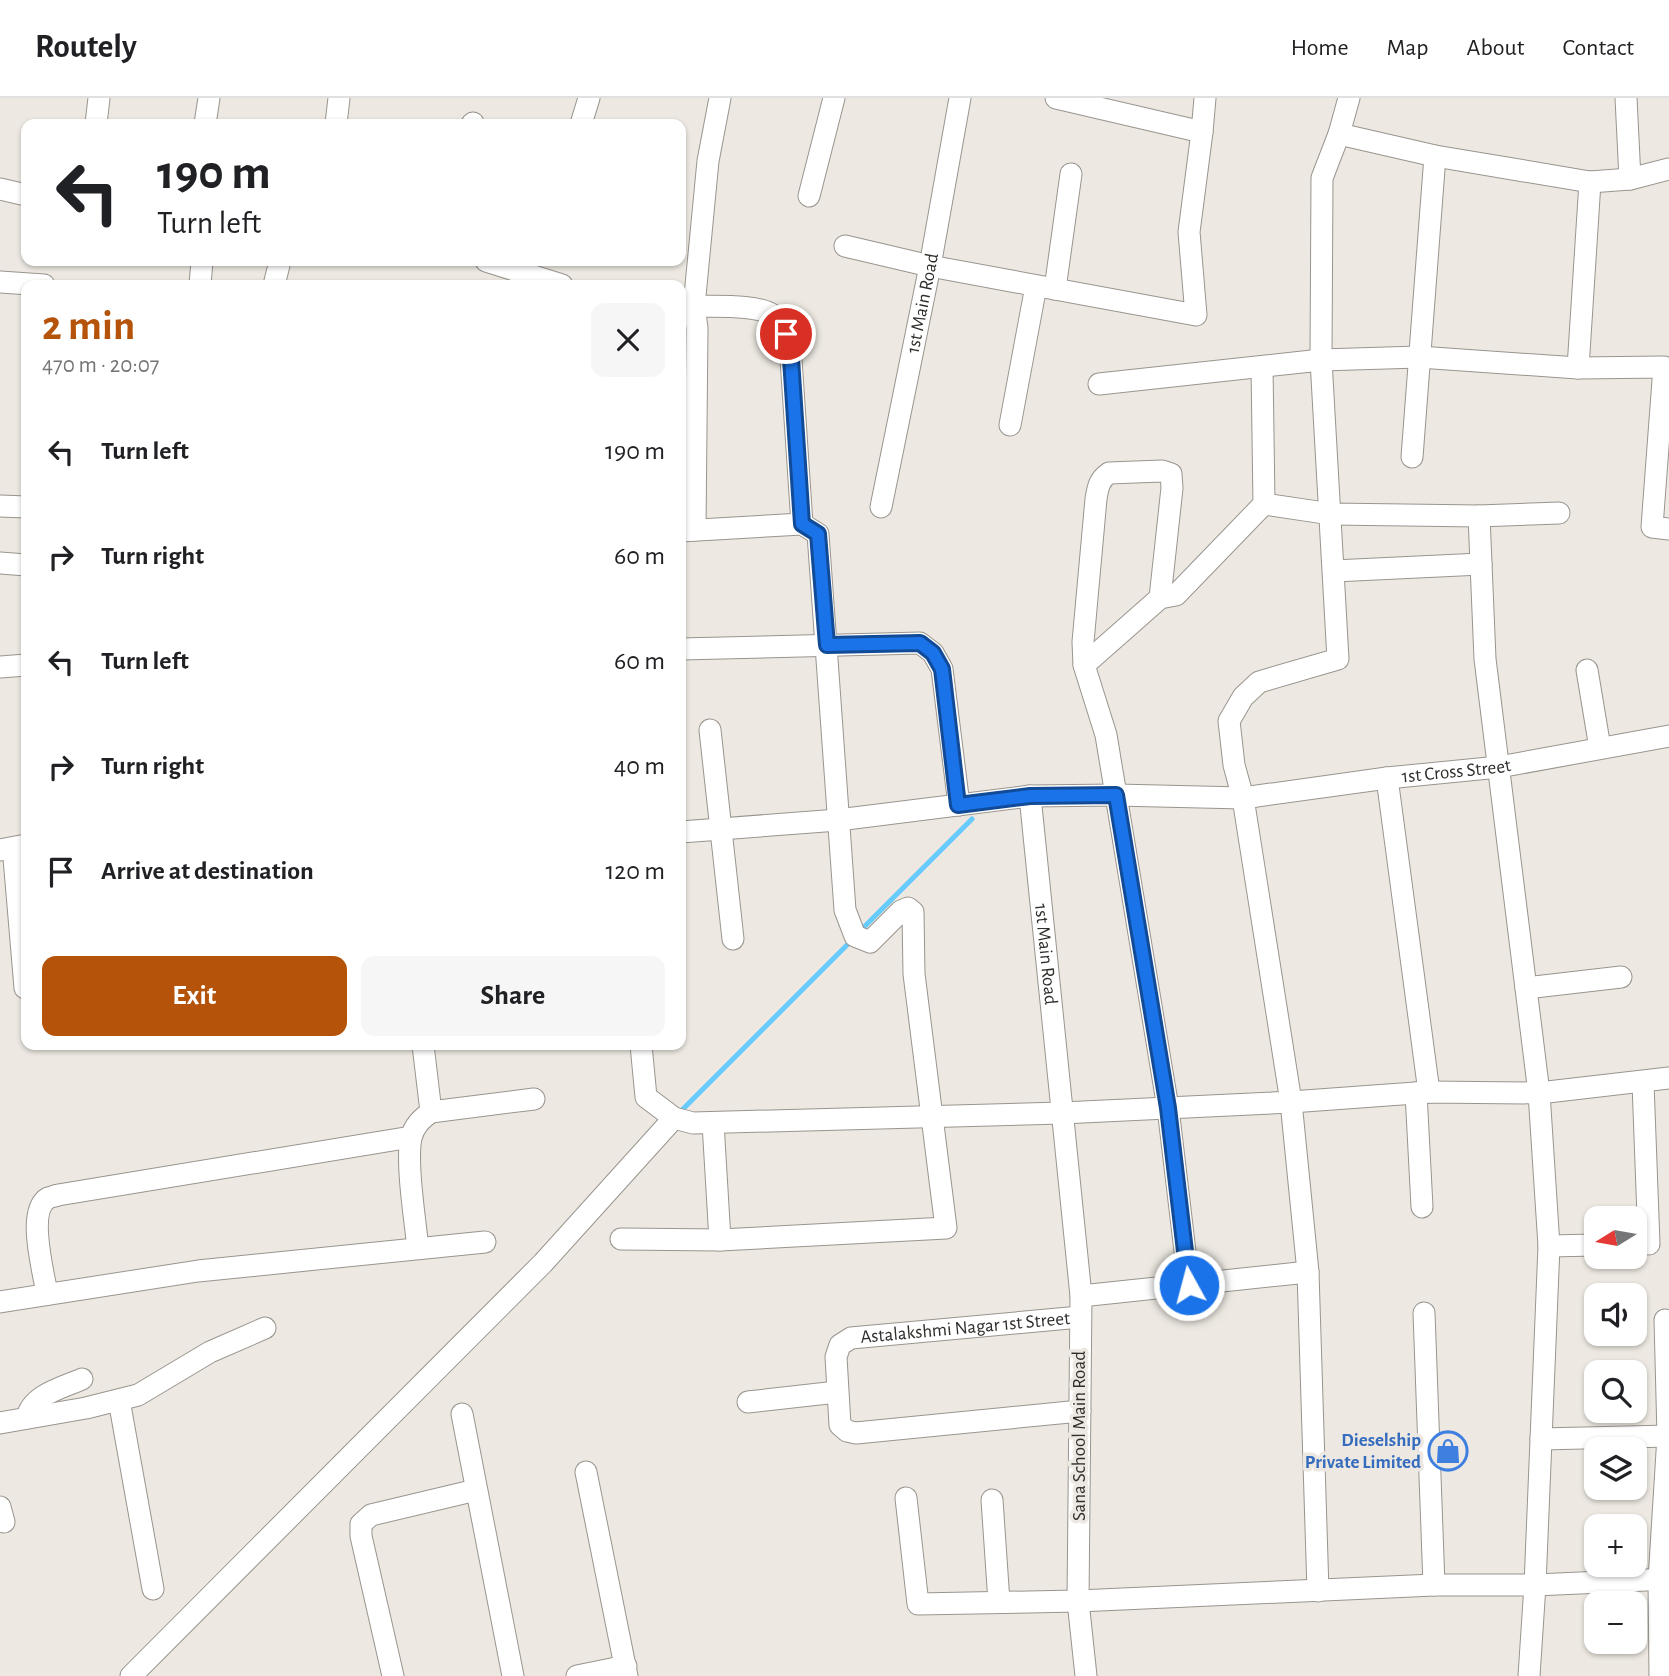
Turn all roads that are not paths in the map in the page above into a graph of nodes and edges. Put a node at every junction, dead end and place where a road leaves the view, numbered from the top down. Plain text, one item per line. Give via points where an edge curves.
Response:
1 (99, 98) edge
2 (209, 98) edge
3 (339, 98) edge
4 (589, 98) edge
5 (720, 98) edge
6 (834, 98) edge
7 (960, 98) edge
8 (1205, 98) edge
9 (1349, 98) edge
10 (1626, 98) edge
11 (1067, 100) edge
12 (97, 119) edge
13 (206, 119) edge
14 (337, 119) edge
15 (583, 119) edge
16 (1202, 132) junction
17 (1339, 134) junction
18 (1435, 156) junction
19 (1669, 169) edge
20 (1071, 174) dead end
21 (1630, 179) junction
22 (1590, 182) junction
23 (0, 189) edge
24 (21, 194) edge
25 (809, 196) dead end
26 (845, 246) dead end
27 (930, 266) junction
28 (538, 268) edge
29 (555, 280) edge
30 (0, 282) edge
31 (21, 283) edge
32 (1045, 288) junction
33 (687, 306) edge
34 (1419, 357) junction
35 (1321, 360) junction
36 (1262, 366) junction
37 (1578, 368) junction
38 (1099, 384) dead end
39 (1010, 425) dead end
40 (1412, 457) dead end
41 (1264, 504) junction
42 (0, 506) edge
43 (881, 507) dead end
44 (21, 508) edge
45 (1559, 513) dead end
46 (1331, 514) junction
47 (1479, 516) junction
48 (802, 524) junction
49 (1669, 529) edge
50 (688, 531) edge
51 (0, 563) edge
52 (1481, 564) junction
53 (21, 565) edge
54 (1334, 571) junction
55 (1160, 598) junction
56 (827, 645) junction
57 (686, 649) edge
58 (21, 665) edge
59 (1084, 665) junction
60 (0, 667) edge
61 (1587, 670) dead end
62 (710, 730) dead end
63 (1669, 736) edge
64 (1600, 748) junction
65 (1499, 767) junction
66 (1387, 778) junction
67 (1116, 795) junction
68 (1030, 796) junction
69 (1243, 798) junction
70 (958, 805) junction
71 (838, 820) junction
72 (721, 828) junction
73 (686, 832) edge
74 (14, 851) edge
75 (15, 926) edge
76 (733, 939) dead end
77 (21, 963) edge
78 (1621, 977) dead end
79 (1526, 988) junction
80 (424, 1050) edge
81 (641, 1050) edge
82 (1669, 1078) edge
83 (1643, 1083) junction
84 (1422, 1092) junction
85 (1539, 1093) junction
86 (534, 1099) dead end
87 (1292, 1102) junction
88 (1168, 1108) junction
89 (431, 1112) junction
90 (1062, 1113) junction
91 (931, 1116) junction
92 (674, 1118) junction
93 (713, 1123) junction
94 (411, 1138) junction
95 (1422, 1207) dead end
96 (621, 1239) dead end
97 (720, 1240) junction
98 (485, 1242) dead end
99 (1651, 1244) edge
100 (1584, 1245) edge
101 (1549, 1246) junction
102 (418, 1248) junction
103 (1308, 1272) junction
104 (1189, 1285) junction
105 (47, 1294) junction
106 (0, 1302) edge
107 (1080, 1306) junction
108 (1424, 1313) dead end
109 (1665, 1320) dead end
110 (265, 1328) dead end
111 (82, 1379) dead end
112 (837, 1392) junction
113 (119, 1400) junction
114 (747, 1402) dead end
115 (1080, 1411) junction
116 (462, 1414) dead end
117 (27, 1418) junction
118 (0, 1423) edge
119 (1668, 1436) edge
120 (1541, 1438) junction
121 (586, 1472) dead end
122 (476, 1490) junction
123 (906, 1498) dead end
124 (992, 1500) dead end
125 (1664, 1580) edge
126 (1434, 1584) junction
127 (1535, 1585) junction
128 (153, 1589) dead end
129 (1318, 1591) junction
130 (1078, 1601) junction
131 (999, 1602) junction
132 (627, 1671) edge
133 (131, 1676) edge
134 (393, 1676) edge
135 (513, 1676) edge
136 (577, 1676) edge
137 (1086, 1676) edge
138 (1529, 1676) edge
139 (1660, 1676) edge

1 - 12 street
2 - 13 street
3 - 14 street
4 - 15 street
5 - 33 street
6 - 25 street
7 - 27 street, 1st Main Road
8 - 16 street
9 - 17 street
10 - 21 street
11 - 16 street
16 - 32 street via 1189,232 1196,315
17 - 18 street
17 - 35 street via 1322,178
18 - 22 street
18 - 34 street
19 - 21 street
20 - 32 street
21 - 22 street
22 - 37 street
23 - 24 street
26 - 27 street
27 - 32 street
27 - 43 street, 1st Main Road
28 - 29 street
30 - 31 street
32 - 39 street
33 - 48 street via 762,310 784,327 790,344
33 - 50 street via 698,365
34 - 35 street
34 - 37 street
34 - 40 street
35 - 36 street
35 - 46 street
36 - 38 street
36 - 41 street
37 - 49 street via 1664,367 1652,527
41 - 46 street
41 - 55 street via 1176,595
42 - 44 street
45 - 47 street
46 - 47 street
46 - 54 street
47 - 52 street
48 - 50 street
48 - 56 street via 818,534
51 - 53 street
52 - 54 street
52 - 65 street via 1485,659
54 - 69 street via 1338,659 1259,681 1229,721
55 - 59 street
55 - 59 street via 1171,474 1109,473 1098,485 1096,499
56 - 57 street
56 - 70 street via 920,643 933,653 942,669
56 - 71 street
58 - 60 street
59 - 67 street via 1105,735
61 - 64 street
62 - 72 street
63 - 64 street, 1st Cross Street
64 - 65 street, 1st Cross Street
65 - 66 street, 1st Cross Street
65 - 79 street
66 - 69 street, 1st Cross Street
66 - 84 street
67 - 68 street, 1st Cross Street
67 - 69 street, 1st Cross Street
67 - 88 street
68 - 70 street, 1st Cross Street
68 - 90 street, 1st Main Road
69 - 87 street
70 - 71 street, 1st Cross Street
71 - 72 street, 1st Cross Street
71 - 91 street via 845,910 855,936 870,942 901,911 908,908 913,912
72 - 73 street, 1st Cross Street
72 - 76 street
74 - 75 street
75 - 77 street
78 - 79 street
79 - 85 street
80 - 89 street
81 - 92 street via 646,1097
82 - 83 street
83 - 85 street
83 - 99 street
84 - 85 street
84 - 87 street
84 - 95 street
85 - 101 street
86 - 89 street
87 - 88 street
87 - 103 street
88 - 90 street
88 - 104 street
89 - 94 street via 419,1120
90 - 91 street
90 - 107 street, Sana School Main Road
91 - 93 street
91 - 97 street via 946,1228
92 - 93 street
92 - 133 street via 543,1263
93 - 97 street
94 - 102 street
94 - 105 street via 46,1199 36,1222
96 - 97 street
98 - 102 street
100 - 101 street
101 - 120 street
102 - 105 street via 198,1271
103 - 104 street, Astalakshmi Nagar 1st Street
103 - 129 street
104 - 107 street, Astalakshmi Nagar 1st Street
105 - 106 street
107 - 112 street, Astalakshmi Nagar 1st Street via 851,1338 840,1345 836,1357
107 - 115 street, Sana School Main Road
108 - 126 street
109 - 119 street
110 - 113 street via 210,1352 138,1395
111 - 117 street via 34,1401
112 - 114 street
112 - 115 street, Astalakshmi Nagar 1st Street via 840,1425 856,1433
113 - 117 street
113 - 128 street
115 - 130 street, Sana School Main Road
116 - 122 street
117 - 118 street
119 - 120 street
119 - 125 street
120 - 127 street
121 - 132 street
122 - 134 street via 371,1515 361,1524
122 - 135 street
123 - 131 street via 918,1604
124 - 131 street
125 - 127 street
125 - 139 street
126 - 127 street
126 - 129 street
127 - 138 street
129 - 130 street
130 - 131 street
130 - 137 street, Sana School Main Road
132 - 136 street

